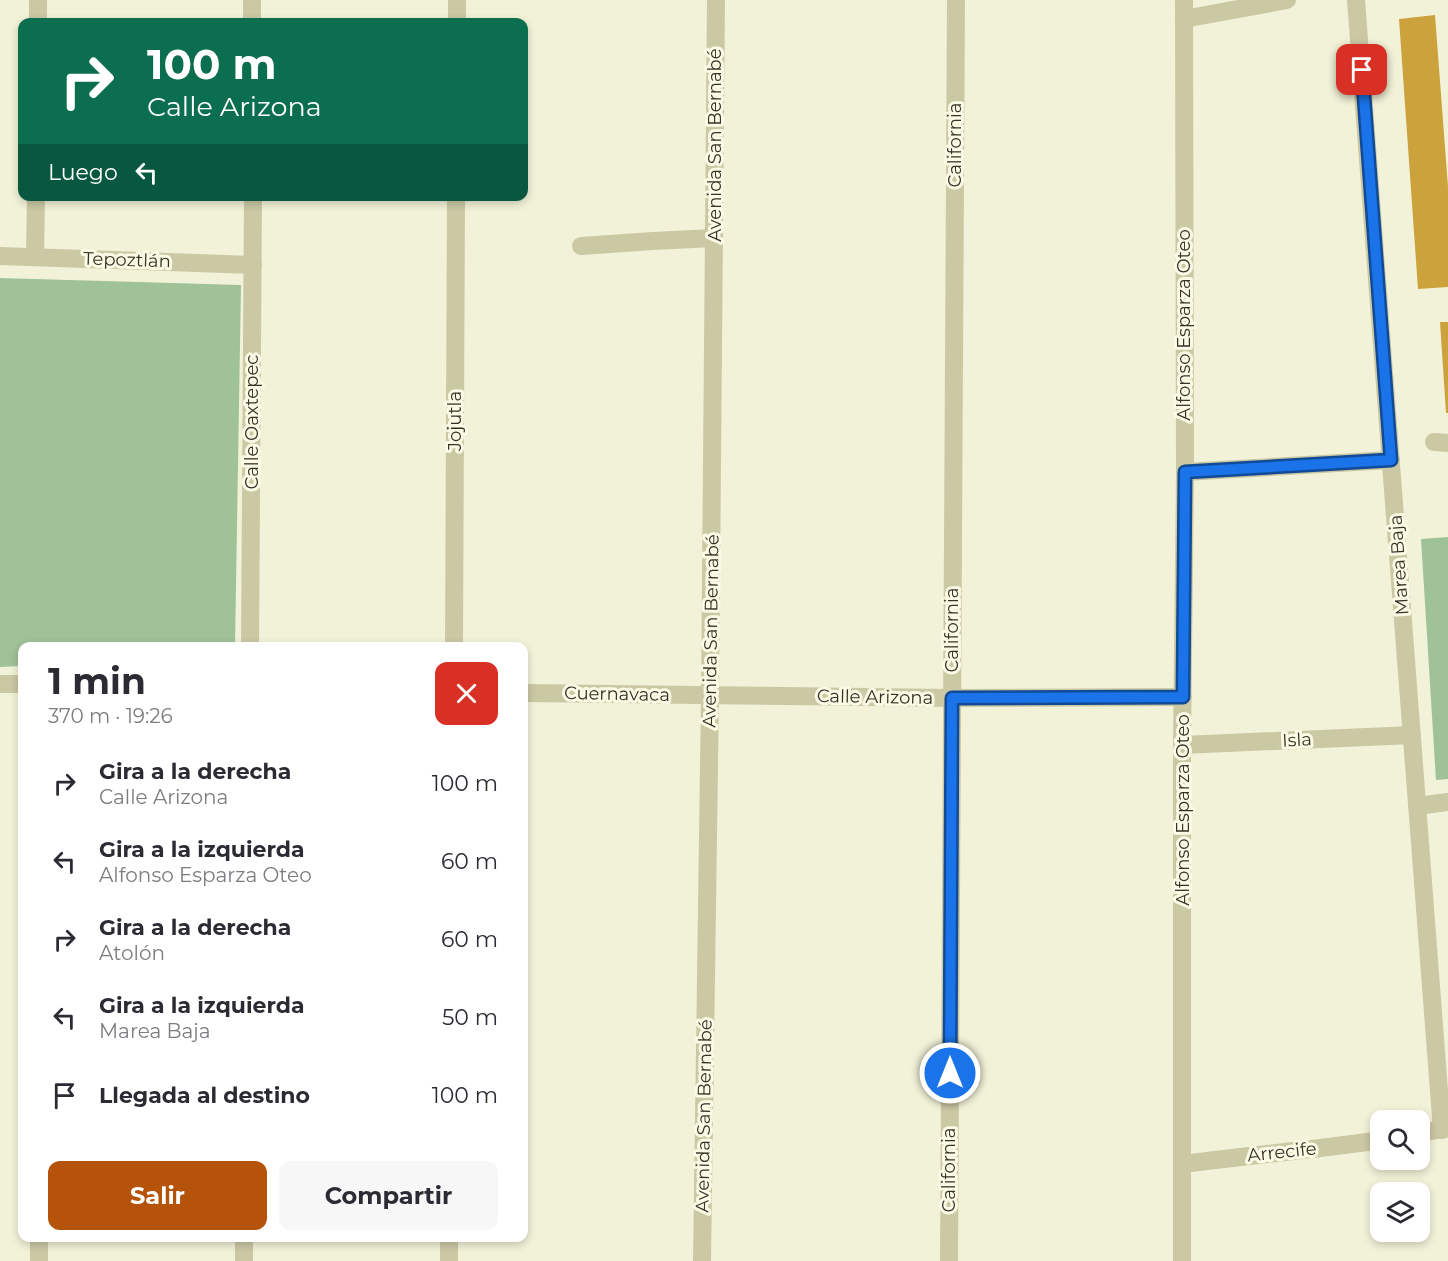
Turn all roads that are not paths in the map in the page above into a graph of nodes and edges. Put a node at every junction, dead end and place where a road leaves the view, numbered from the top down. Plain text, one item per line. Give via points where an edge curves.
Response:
1 (38, 0) edge
2 (252, 0) edge
3 (457, 0) edge
4 (716, 0) edge
5 (956, 0) edge
6 (1184, 0) edge
7 (1287, 0) edge
8 (1356, 0) edge
9 (38, 18) edge
10 (252, 18) edge
11 (457, 18) edge
12 (1184, 19) junction
13 (36, 201) edge
14 (253, 201) edge
15 (456, 201) edge
16 (714, 238) junction
17 (581, 246) dead end
18 (0, 256) edge
19 (35, 257) junction
20 (253, 265) junction
21 (1391, 460) junction
22 (1185, 472) junction
23 (250, 642) edge
24 (454, 642) edge
25 (0, 684) edge
26 (18, 684) edge
27 (528, 693) edge
28 (710, 695) junction
29 (1183, 697) junction
30 (952, 698) junction
31 (1412, 735) junction
32 (1182, 745) junction
33 (1448, 802) edge
34 (1417, 806) junction
35 (1445, 1129) edge
36 (1430, 1132) edge
37 (1370, 1141) edge
38 (1183, 1164) junction
39 (39, 1242) edge
40 (244, 1242) edge
41 (449, 1242) edge
42 (39, 1261) edge
43 (244, 1261) edge
44 (449, 1261) edge
45 (702, 1261) edge
46 (949, 1261) edge
47 (1182, 1261) edge

1 - 9 street
2 - 10 street
3 - 11 street
4 - 16 street, Avenida San Bernabé
5 - 30 street, California
6 - 12 street, Alfonso Esparza Oteo
7 - 12 street
8 - 21 street, Marea Baja
12 - 22 street, Alfonso Esparza Oteo
13 - 19 street
14 - 20 street, Calle Oaxtepec
15 - 24 street, Jojutla
16 - 17 street
16 - 28 street, Avenida San Bernabé
18 - 19 street, Tepoztlán
19 - 20 street, Tepoztlán
20 - 23 street, Calle Oaxtepec
21 - 22 street
21 - 31 street, Marea Baja
22 - 29 street, Alfonso Esparza Oteo
25 - 26 street
27 - 28 street, Cuernavaca
28 - 30 street, Calle Arizona
28 - 45 street, Avenida San Bernabé
29 - 30 street, Calle Arizona
29 - 32 street, Alfonso Esparza Oteo
30 - 46 street, California
31 - 32 street, Isla
31 - 34 street, Marea Baja
32 - 38 street, Alfonso Esparza Oteo
33 - 34 street
34 - 35 street, Marea Baja
35 - 36 street
37 - 38 street, Arrecife
38 - 47 street, Alfonso Esparza Oteo
39 - 42 street
40 - 43 street
41 - 44 street

